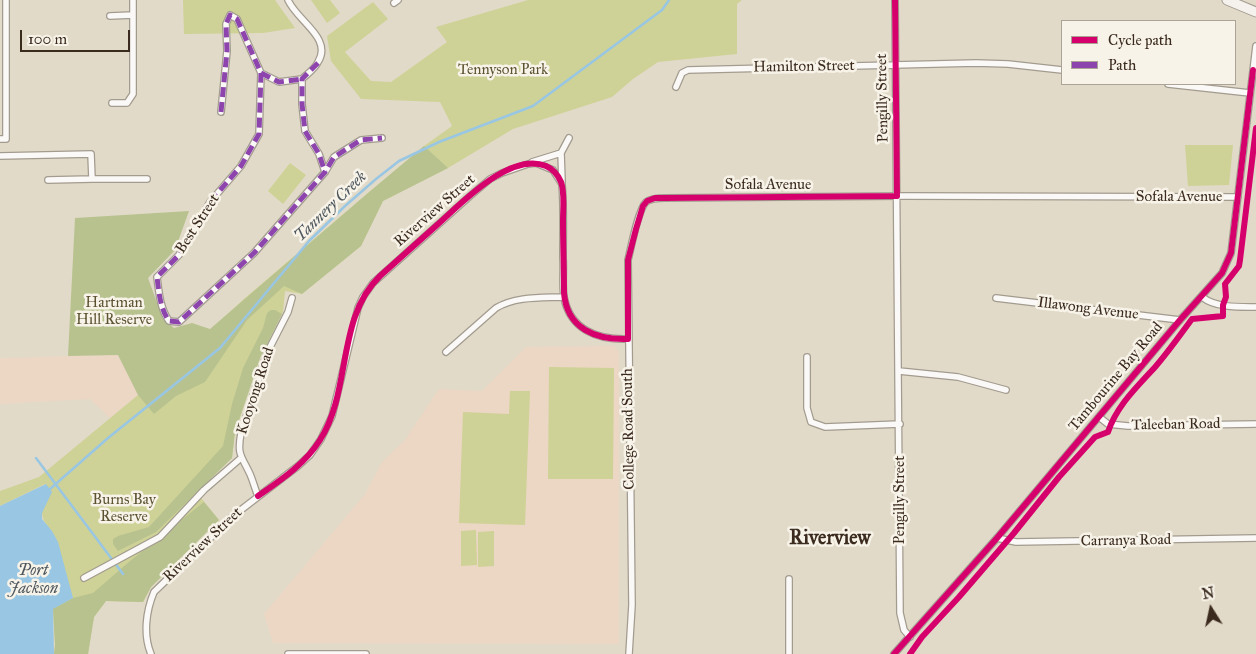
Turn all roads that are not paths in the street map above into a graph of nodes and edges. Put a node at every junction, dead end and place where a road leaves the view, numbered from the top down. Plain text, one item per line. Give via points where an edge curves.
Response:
1 (6, 0) edge
2 (133, 0) edge
3 (288, 0) edge
4 (895, 0) edge
5 (1227, 0) edge
6 (1256, 12) edge
7 (133, 15) junction
8 (110, 16) dead end
9 (1256, 46) edge
10 (895, 64) junction
11 (1061, 70) edge
12 (261, 73) junction
13 (302, 79) junction
14 (1177, 85) edge
15 (676, 87) dead end
16 (1250, 93) junction
17 (112, 103) dead end
18 (222, 112) dead end
19 (382, 138) dead end
20 (569, 138) dead end
21 (0, 140) edge
22 (561, 153) junction
23 (0, 156) edge
24 (528, 164) junction
25 (325, 172) junction
26 (92, 179) junction
27 (147, 179) dead end
28 (48, 180) dead end
29 (562, 184) junction
30 (896, 196) junction
31 (1238, 197) junction
32 (643, 206) joint
33 (564, 296) junction
34 (1202, 296) junction
35 (292, 298) dead end
36 (996, 298) dead end
37 (1256, 307) edge
38 (1180, 320) junction
39 (628, 339) junction
40 (446, 352) dead end
41 (807, 357) dead end
42 (899, 371) junction
43 (1006, 390) dead end
44 (1099, 417) junction
45 (900, 424) junction
46 (1256, 424) edge
47 (241, 458) junction
48 (258, 496) junction
49 (997, 538) junction
50 (1256, 538) edge
51 (84, 578) dead end
52 (789, 579) dead end
53 (910, 637) junction
54 (148, 652) edge
55 (288, 654) edge
56 (366, 654) edge
57 (629, 654) edge
58 (789, 654) edge
59 (894, 654) edge

1 - 21 street via 6,140
2 - 7 street
3 - 13 street via 323,45 318,64
4 - 10 street, Pengilly Street
5 - 6 main road
7 - 8 street
7 - 17 street via 133,94 127,103
9 - 16 street, Tambourine Bay Road
10 - 11 street, Hamilton Street via 1008,64
10 - 15 street, Hamilton Street via 688,70 682,73
10 - 30 street, Pengilly Street
12 - 13 street via 279,82
12 - 18 street, Best Street via 237,19 230,15 226,24
12 - 25 street, Best Street via 259,134 241,166 210,202 180,255 157,278 161,303 169,322 178,322 254,253
13 - 25 street via 305,131
14 - 16 street
16 - 31 street, Tambourine Bay Road
19 - 25 street via 360,140 334,157
20 - 22 street
22 - 24 street, Riverview Street
22 - 29 street
23 - 26 street via 91,154
24 - 29 street via 548,167
24 - 48 street, Riverview Street via 490,179 368,288 358,308 334,407 324,433 310,455
26 - 27 street
26 - 28 street
29 - 33 street
30 - 31 street, Sofala Avenue
30 - 32 street, Sofala Avenue via 655,198
30 - 42 street, Pengilly Street
31 - 34 street, Tambourine Bay Road via 1228,263
32 - 39 street, College Road South via 628,260
33 - 39 street via 573,318 588,332 604,338
33 - 40 street via 515,299 504,303
34 - 37 street via 1228,306
34 - 38 street, Tambourine Bay Road
35 - 47 street, Kooyong Road via 267,353 241,433
36 - 38 street, Illawong Avenue
38 - 44 street, Tambourine Bay Road
39 - 57 street, College Road South via 632,605
41 - 45 street via 807,408 811,422 825,427
42 - 43 street via 958,377
42 - 45 street, Pengilly Street
44 - 46 street, Taleeban Road via 1108,424 1128,426
44 - 49 street, Tambourine Bay Road
45 - 53 street, Pengilly Street via 900,614 904,630
47 - 48 street, Kooyong Road
47 - 51 street via 204,490 160,537
48 - 54 street, Riverview Street via 216,531 154,592 148,608
49 - 50 street, Carranya Road via 1016,542
49 - 53 street, Tambourine Bay Road
52 - 58 street
53 - 59 street, Tambourine Bay Road
55 - 56 street

